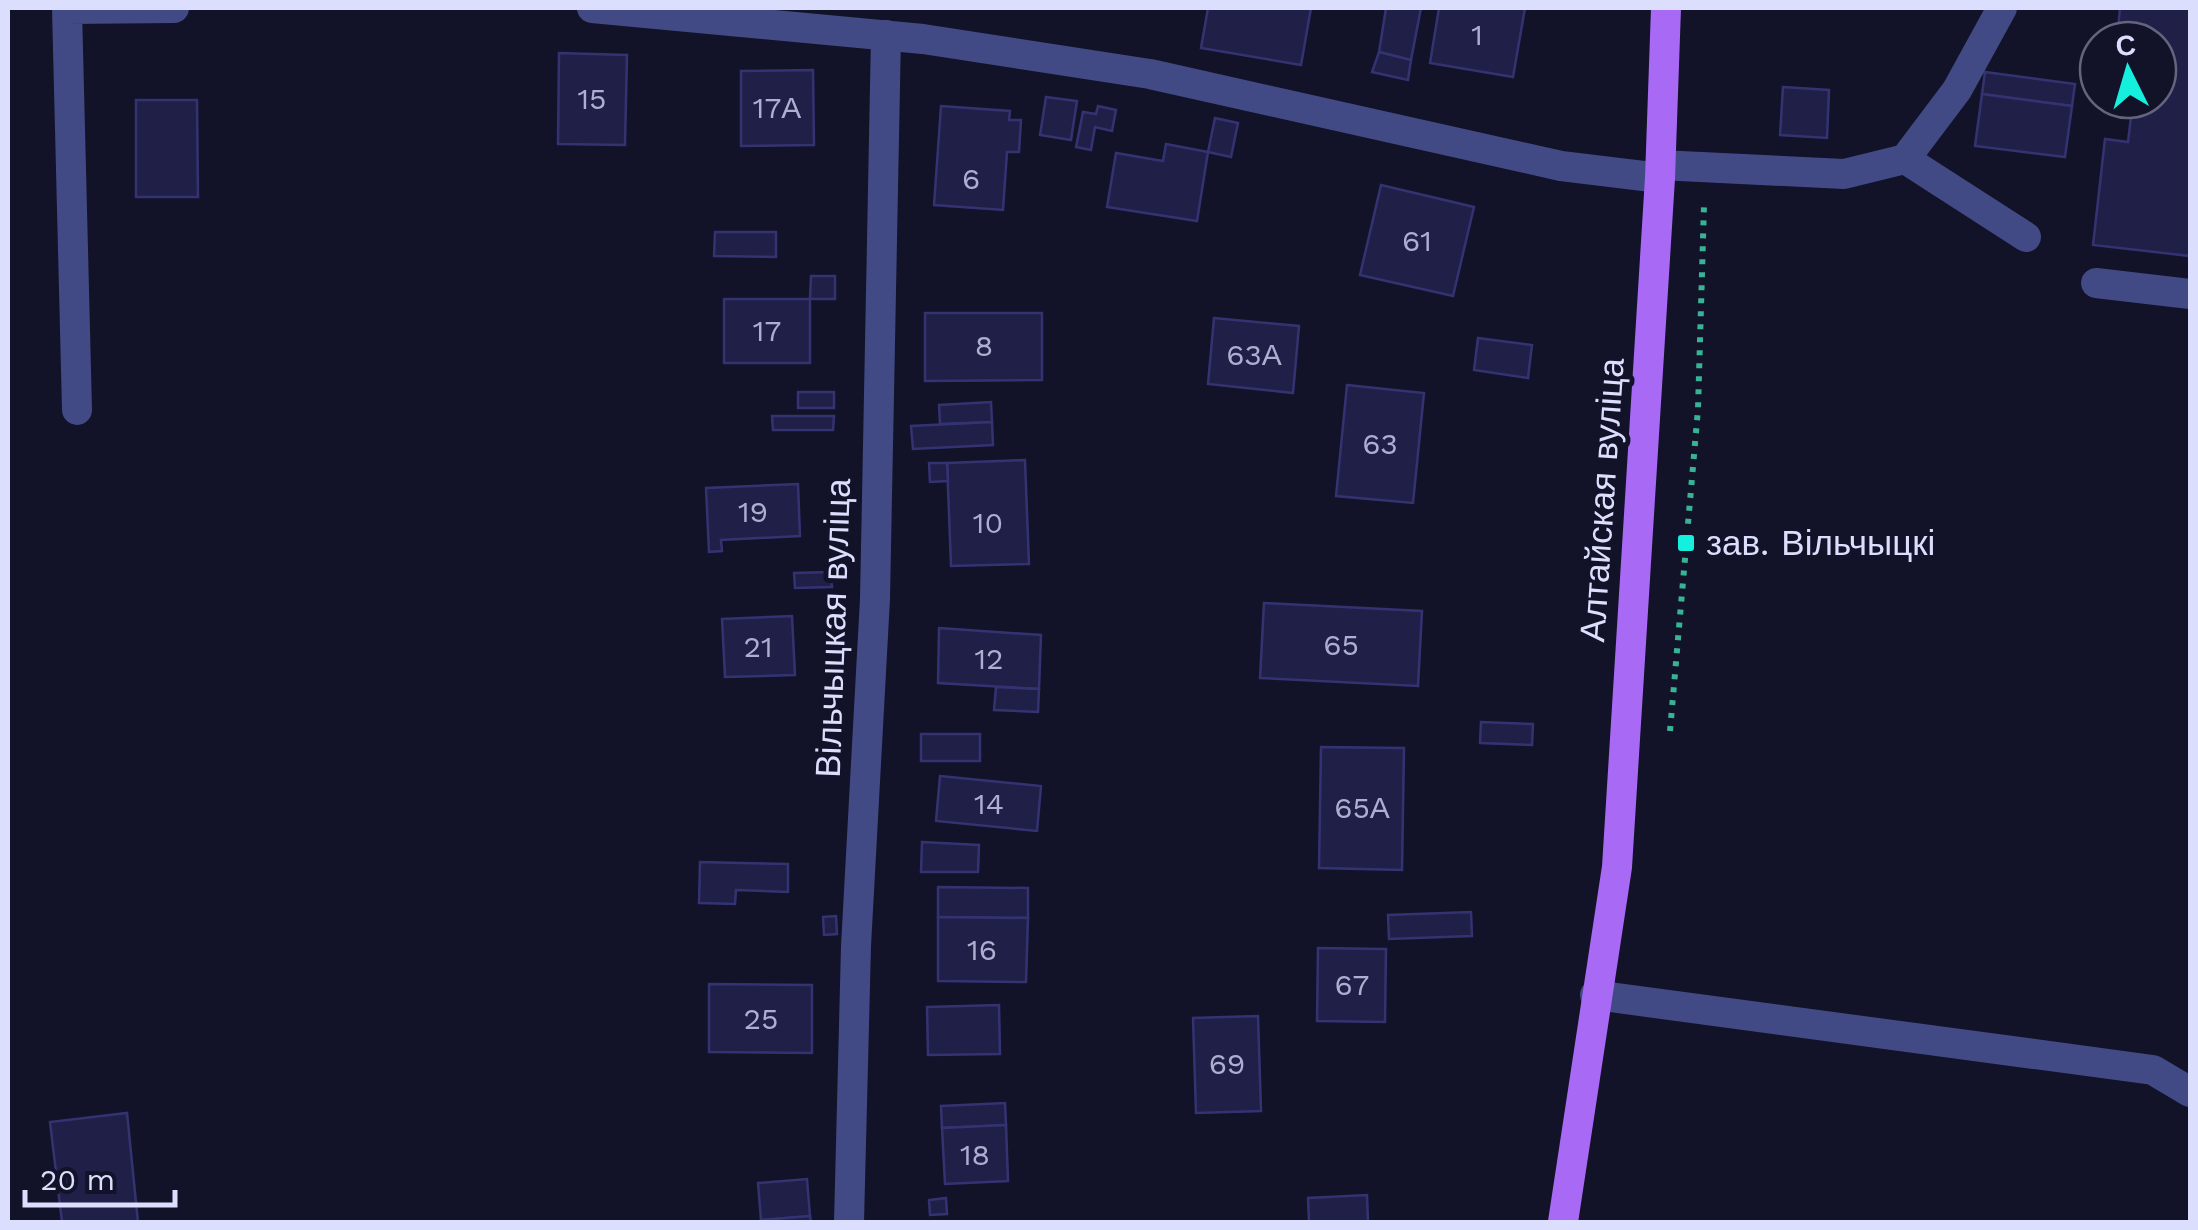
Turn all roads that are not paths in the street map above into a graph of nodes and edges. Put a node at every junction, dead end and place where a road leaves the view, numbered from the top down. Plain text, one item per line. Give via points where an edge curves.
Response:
1 (174, 8) edge
2 (592, 8) edge
3 (1666, 8) edge
4 (2002, 8) edge
5 (886, 35) junction
6 (1905, 159) junction
7 (1660, 172) junction
8 (2026, 236) dead end
9 (2096, 283) dead end
10 (2190, 294) edge
11 (77, 410) dead end
12 (1595, 995) junction
13 (2190, 1092) edge
14 (848, 1222) edge
15 (1563, 1222) edge

1 - 11 street via 66,9
2 - 5 street
3 - 7 main road, Алтайская вуліца
4 - 6 street via 1957,90
5 - 7 street via 1150,74 1560,166
5 - 14 street, Вільчыцкая вуліца via 875,599
6 - 7 street via 1844,174
6 - 8 street
7 - 12 main road, Алтайская вуліца via 1617,867
9 - 10 street
12 - 13 street via 2153,1070
12 - 15 main road, Алтайская вуліца

